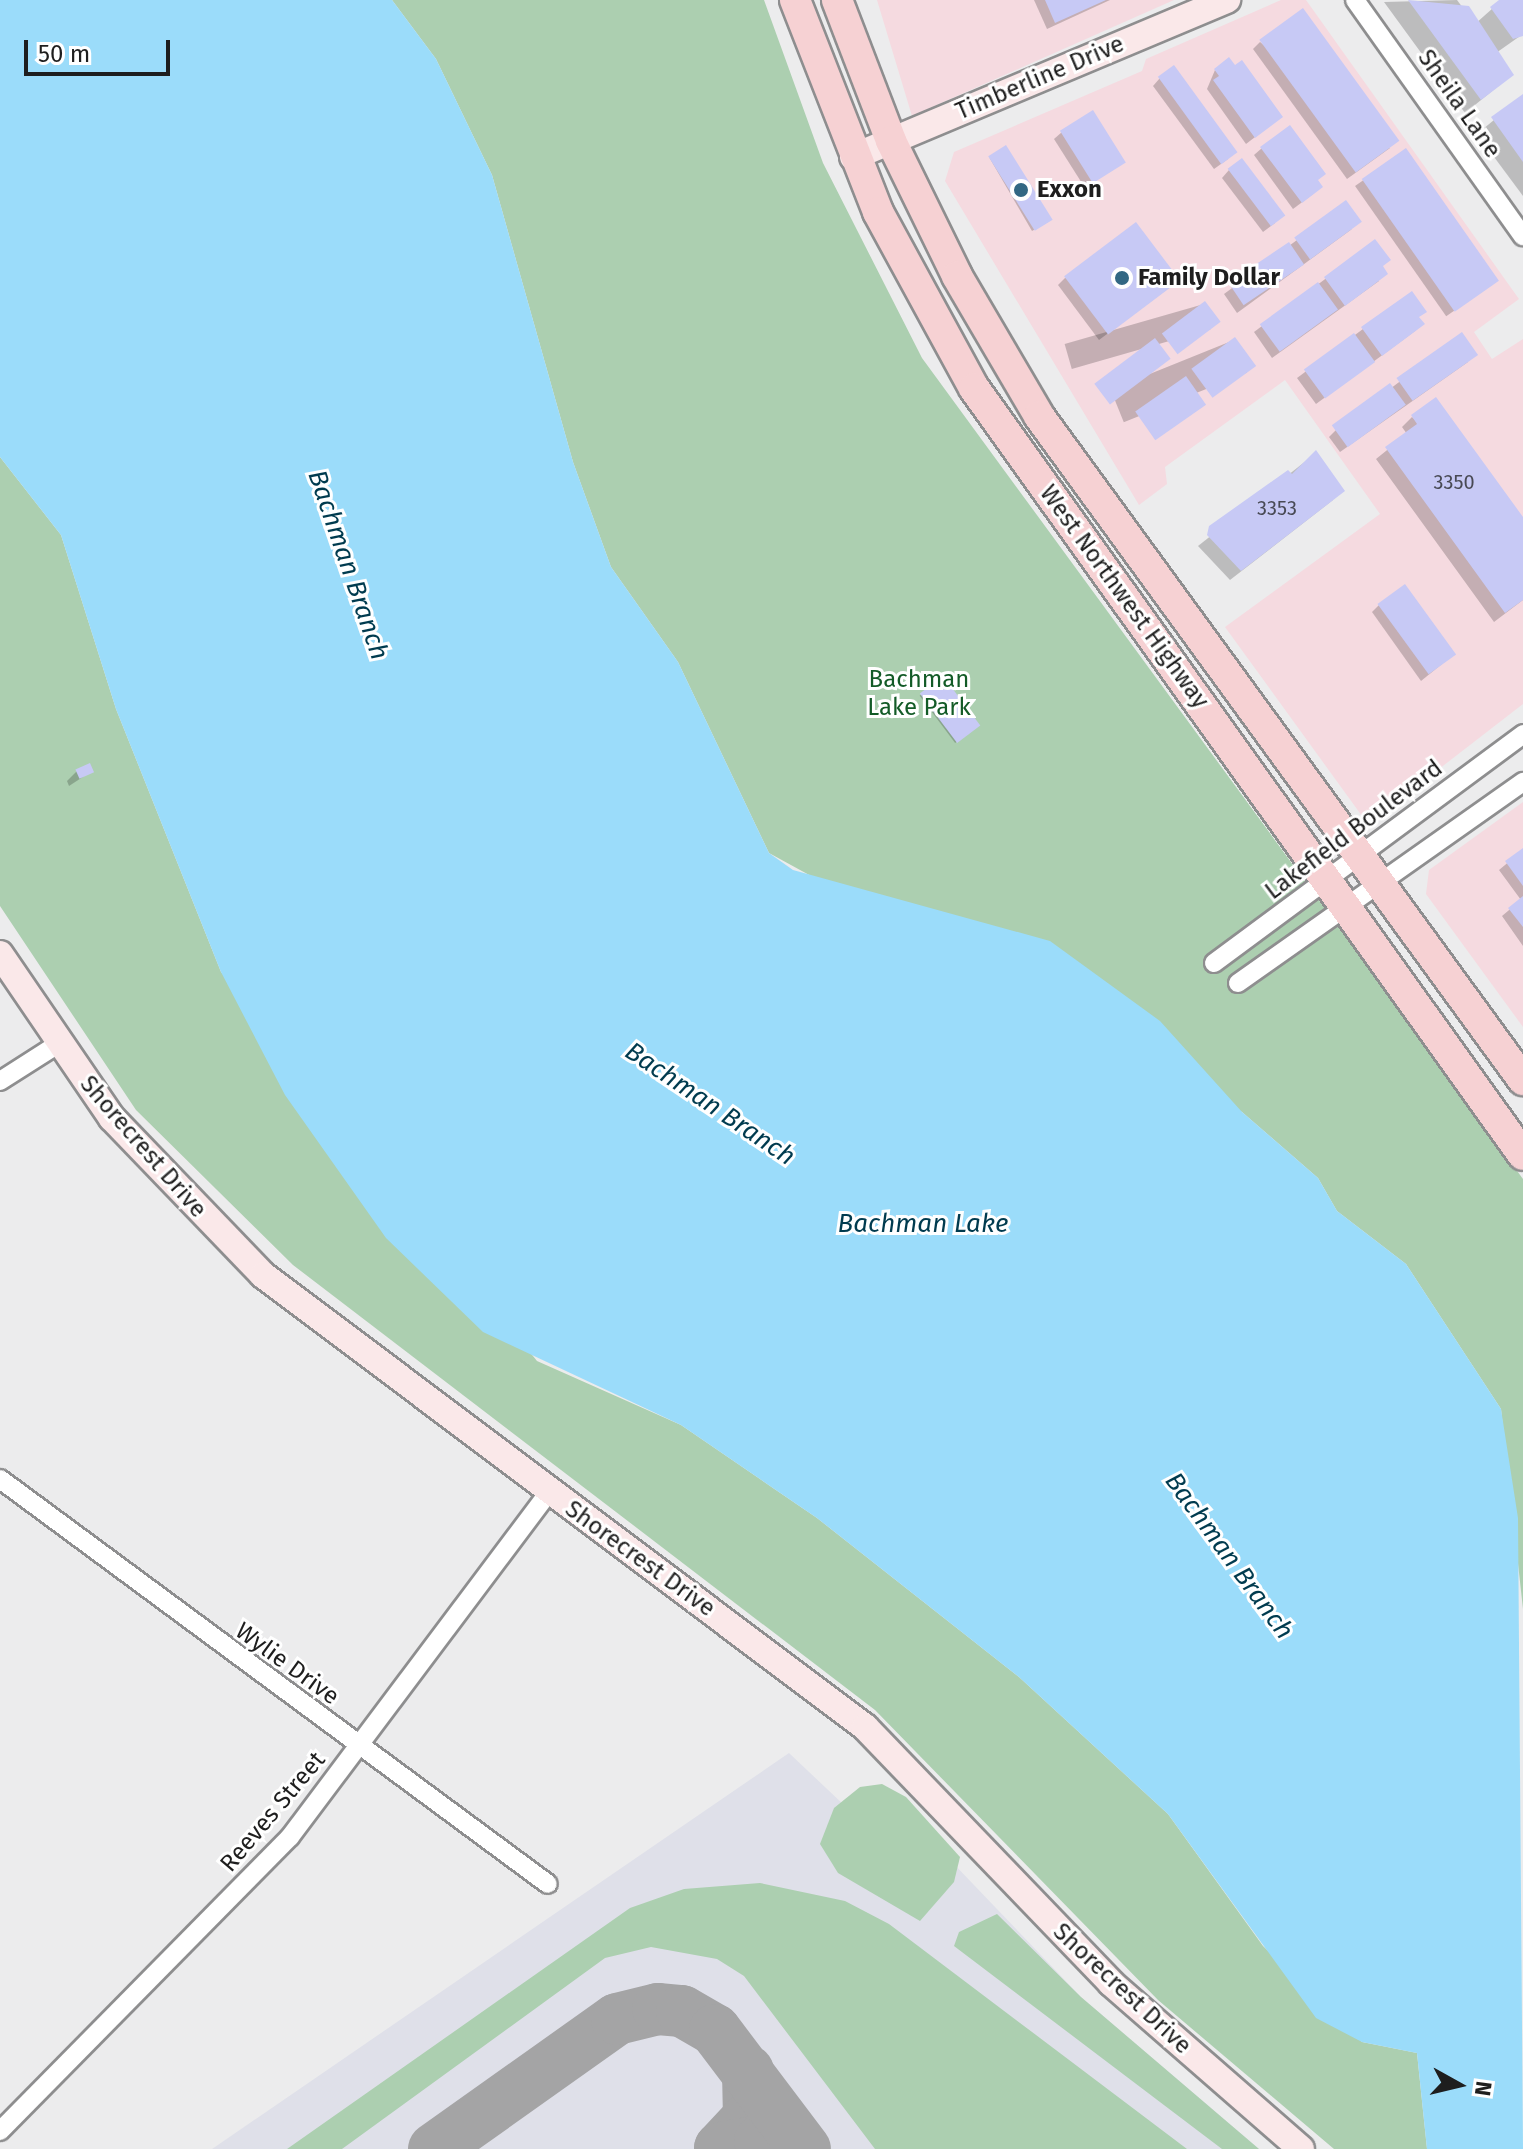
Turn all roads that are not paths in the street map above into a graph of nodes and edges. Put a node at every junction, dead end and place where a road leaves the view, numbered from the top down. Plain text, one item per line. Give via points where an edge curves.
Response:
1 (795, 0) edge
2 (837, 0) edge
3 (1227, 0) edge
4 (1355, 0) edge
5 (891, 141) junction
6 (853, 157) junction
7 (1523, 236) edge
8 (974, 388) junction
9 (1103, 506) junction
10 (1523, 734) edge
11 (1523, 782) edge
12 (1361, 855) junction
13 (1379, 881) junction
14 (1337, 892) junction
15 (0, 954) edge
16 (1214, 963) dead end
17 (1238, 983) dead end
18 (58, 1044) junction
19 (1463, 1077) junction
20 (1523, 1080) edge
21 (0, 1081) edge
22 (1523, 1124) edge
23 (1523, 1155) edge
24 (0, 1479) edge
25 (548, 1493) junction
26 (359, 1746) junction
27 (548, 1884) dead end
28 (0, 2131) edge
29 (1301, 2149) edge

1 - 6 main road, West Northwest Highway
2 - 5 main road, West Northwest Highway
3 - 5 street, Timberline Drive
4 - 7 street, Sheila Lane
5 - 6 street, Timberline Drive
5 - 9 main road, West Northwest Highway via 980,317
6 - 8 main road, West Northwest Highway
8 - 9 main road via 1074,498
8 - 14 main road, West Northwest Highway
9 - 12 main road, West Northwest Highway
10 - 12 street, Lakefield Boulevard
11 - 13 street, Lakefield Boulevard
12 - 13 main road, West Northwest Highway
12 - 14 street, Lakefield Boulevard
13 - 14 street, Lakefield Boulevard
13 - 20 main road, West Northwest Highway
14 - 16 street, Lakefield Boulevard
14 - 17 street, Lakefield Boulevard
14 - 19 main road, West Northwest Highway
15 - 18 street, Shorecrest Drive
18 - 21 street
18 - 25 street, Shorecrest Drive via 161,1176 263,1275
19 - 22 main road via 1490,1082
19 - 23 main road, West Northwest Highway
24 - 26 street, Wylie Drive
25 - 26 street, Reeves Street
25 - 29 street, Shorecrest Drive via 865,1727 1111,1983
26 - 27 street, Wylie Drive
26 - 28 street, Reeves Street via 290,1837

